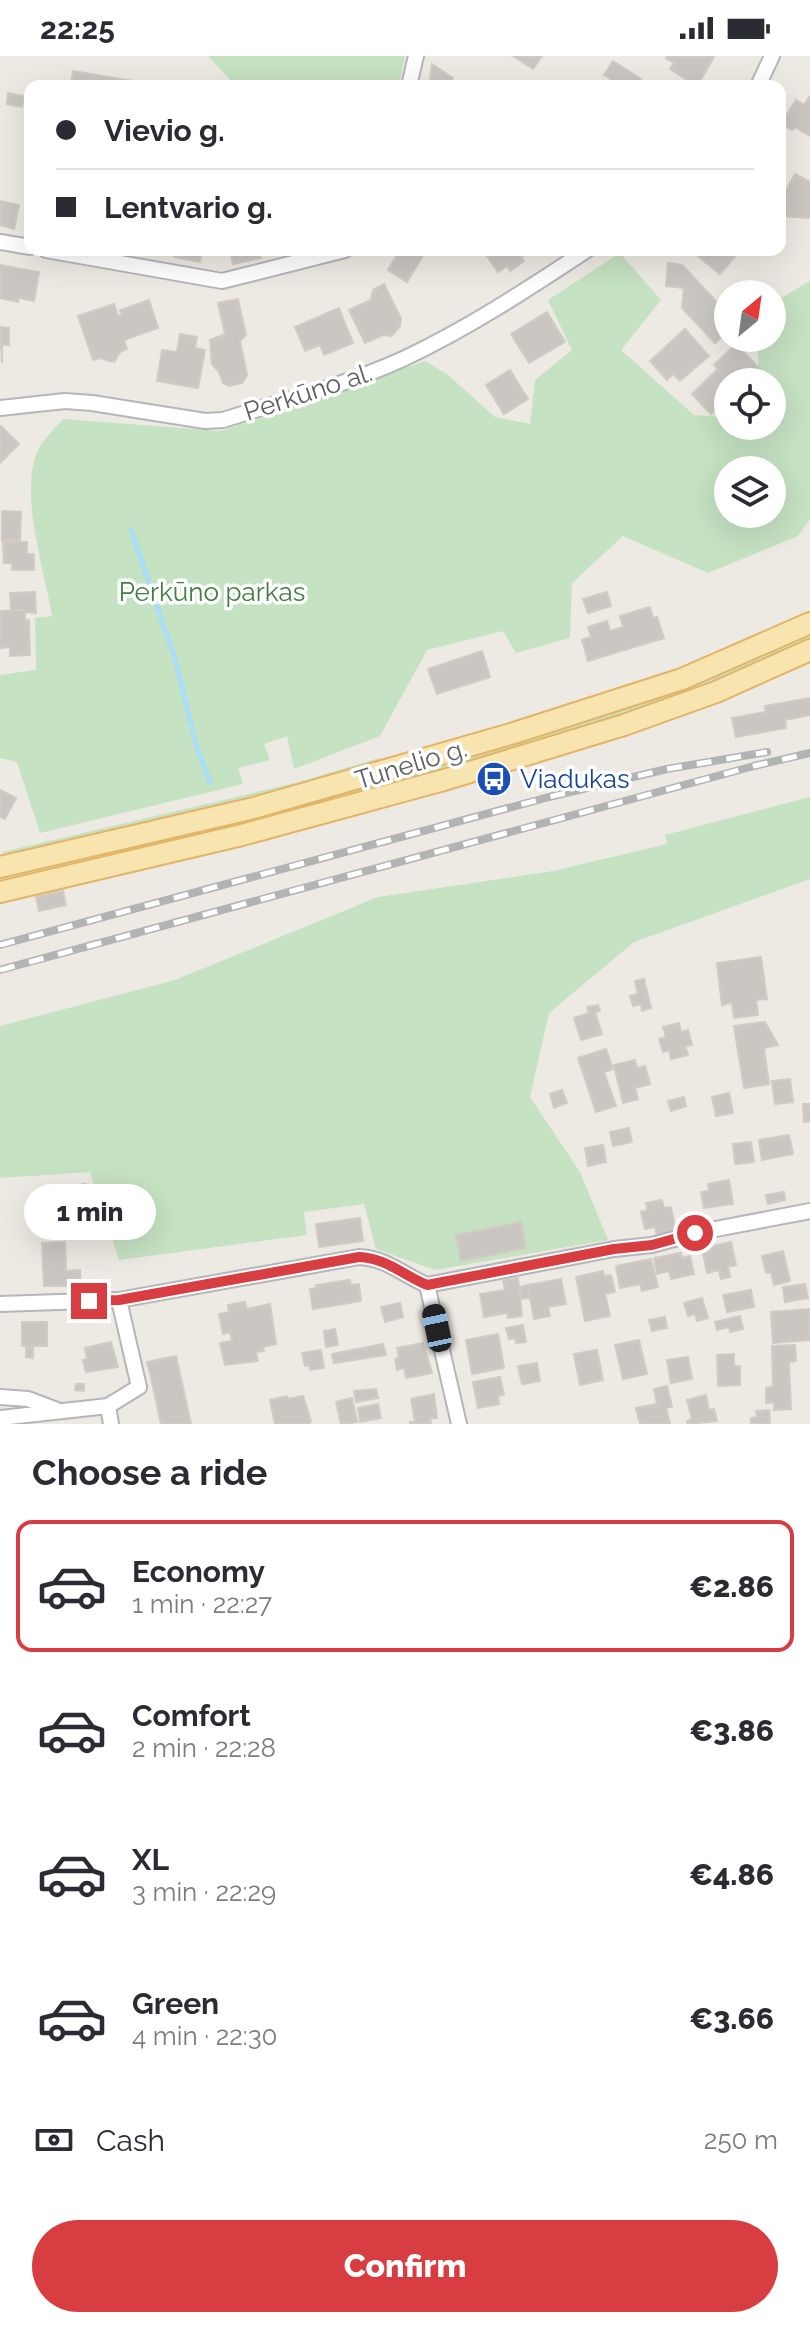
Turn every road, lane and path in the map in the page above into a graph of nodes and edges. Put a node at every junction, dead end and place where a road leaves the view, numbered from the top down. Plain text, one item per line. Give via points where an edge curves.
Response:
1 (416, 56) edge
2 (772, 56) edge
3 (410, 80) edge
4 (761, 80) edge
5 (0, 242) edge
6 (24, 246) edge
7 (80, 256) edge
8 (321, 256) edge
9 (577, 256) edge
10 (0, 408) edge
11 (810, 623) edge
12 (810, 650) edge
13 (0, 867) edge
14 (0, 892) edge
15 (810, 1211) edge
16 (427, 1285) junction
17 (119, 1300) junction
18 (0, 1304) edge
19 (0, 1397) edge
20 (108, 1406) junction
21 (59, 1411) junction
22 (0, 1418) edge
23 (111, 1424) edge
24 (459, 1424) edge

1 - 3 street
2 - 4 street
5 - 6 street
7 - 8 street via 222,281
9 - 10 street, Perkūno al. via 448,337 401,360 223,420 79,402
11 - 13 main road, Tunelio g. via 682,679 560,719 254,808
12 - 14 main road, Tunelio g. via 624,725 444,780
15 - 16 street
16 - 17 street via 389,1263 359,1257
16 - 24 street
17 - 18 street
17 - 20 street via 139,1387
19 - 21 street via 28,1399
20 - 21 street
20 - 23 street
21 - 22 street

